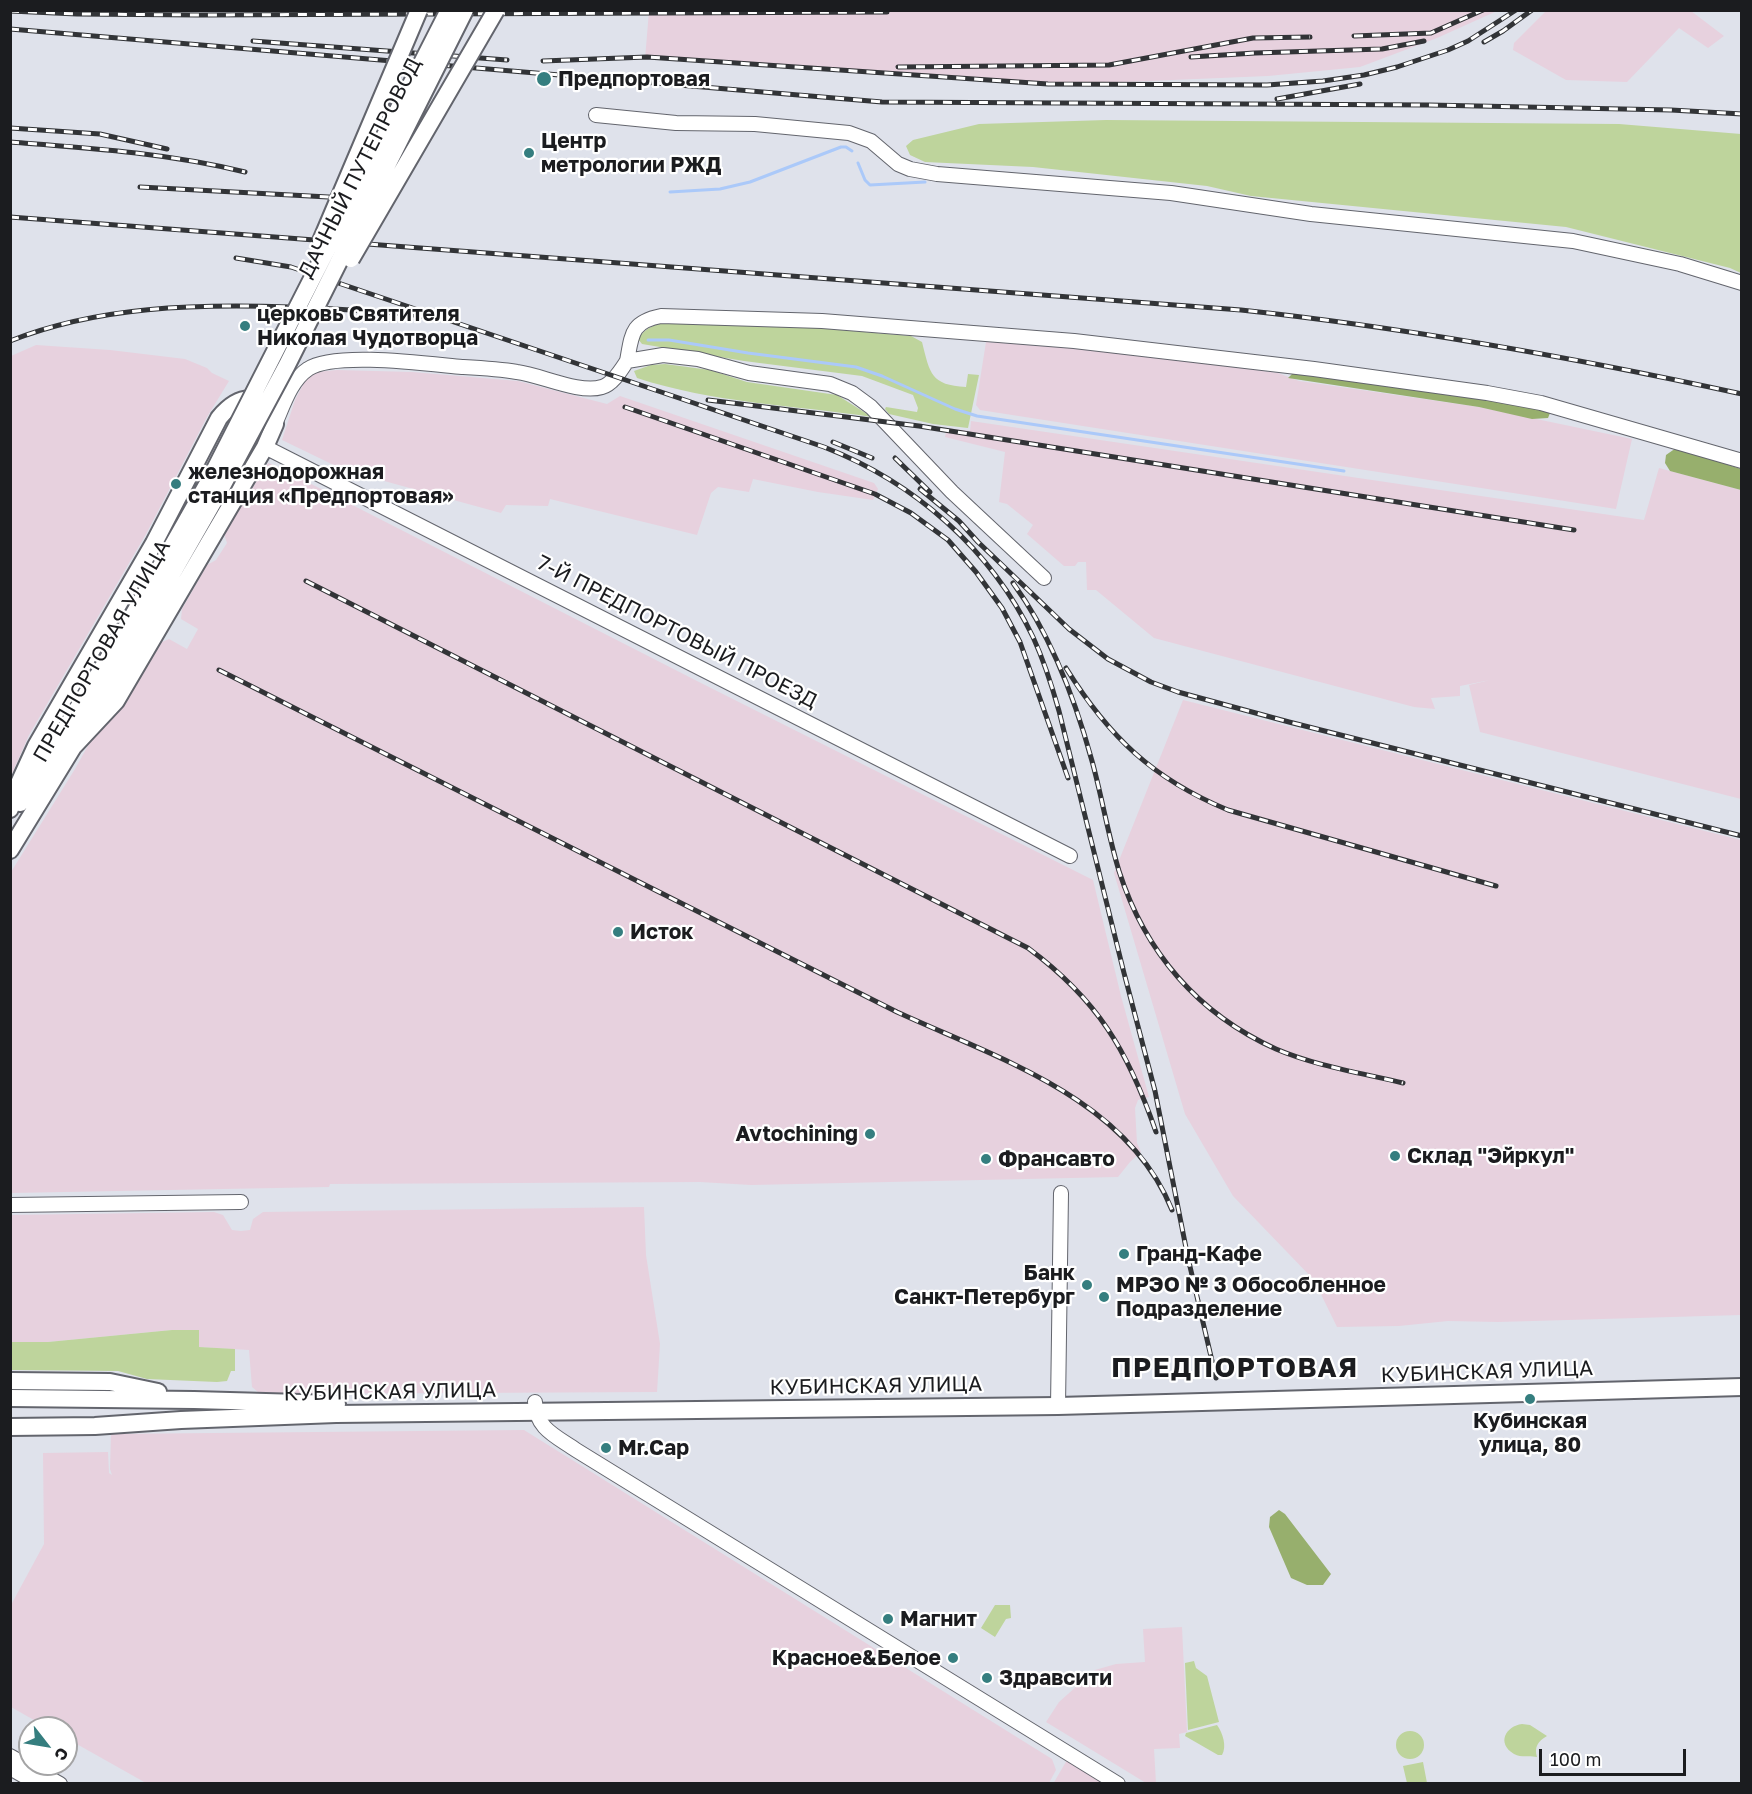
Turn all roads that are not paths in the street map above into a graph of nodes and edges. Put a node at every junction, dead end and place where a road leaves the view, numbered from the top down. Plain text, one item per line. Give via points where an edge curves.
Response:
1 (419, 10) edge
2 (449, 10) edge
3 (465, 10) edge
4 (496, 10) edge
5 (596, 115) dead end
6 (1742, 283) edge
7 (280, 345) junction
8 (627, 361) junction
9 (287, 365) junction
10 (275, 424) junction
11 (265, 447) junction
12 (1742, 461) edge
13 (206, 501) junction
14 (1044, 578) dead end
15 (73, 747) junction
16 (10, 809) edge
17 (10, 819) edge
18 (10, 850) edge
19 (1070, 856) dead end
20 (1061, 1193) dead end
21 (241, 1202) dead end
22 (10, 1205) edge
23 (1742, 1377) edge
24 (10, 1381) edge
25 (1742, 1387) edge
26 (10, 1398) edge
27 (194, 1400) junction
28 (1058, 1401) junction
29 (535, 1407) junction
30 (10, 1427) edge
31 (10, 1756) edge
32 (10, 1768) edge
33 (38, 1784) edge
34 (60, 1784) edge
35 (1118, 1784) edge

1 - 7 main road, bridge via 286,319
2 - 7 main road, ДАЧНЫЙ ПУТЕПРОВОД, bridge
3 - 9 main road, ДАЧНЫЙ ПУТЕПРОВОД, bridge
4 - 9 main road, bridge
5 - 6 street via 849,133 871,141 898,164 937,174 1172,193 1311,214 1573,241 1680,264
7 - 13 main road, ДАЧНЫЙ ПУТЕПРОВОД, bridge
8 - 10 street via 603,387 584,388 518,372 402,361 321,363 296,381
8 - 12 street via 635,328 644,319 661,316 822,321 1074,341 1487,393 1541,403
8 - 14 street via 663,356 698,358 749,373 830,384 852,393 871,406 952,492
9 - 13 main road, ДАЧНЫЙ ПУТЕПРОВОД, bridge
10 - 11 main road
10 - 16 main road via 270,410 244,399 228,407 219,418 154,543 36,746
11 - 15 main road via 116,701
11 - 19 street, 7-Й ПРЕДПОРТОВЫЙ ПРОЕЗД
13 - 15 main road, ПРЕДПОРТОВАЯ УЛИЦА
13 - 17 main road, ПРЕДПОРТОВАЯ УЛИЦА
15 - 18 main road, ПРЕДПОРТОВАЯ УЛИЦА
20 - 28 street
21 - 22 street
23 - 28 main road, КУБИНСКАЯ УЛИЦА
24 - 27 main road via 110,1382
25 - 28 main road, КУБИНСКАЯ УЛИЦА
26 - 27 main road, КУБИНСКАЯ УЛИЦА
27 - 29 main road, КУБИНСКАЯ УЛИЦА
28 - 29 main road, КУБИНСКАЯ УЛИЦА
29 - 30 main road, КУБИНСКАЯ УЛИЦА
29 - 35 street via 542,1426 576,1450
31 - 34 street
32 - 33 street

